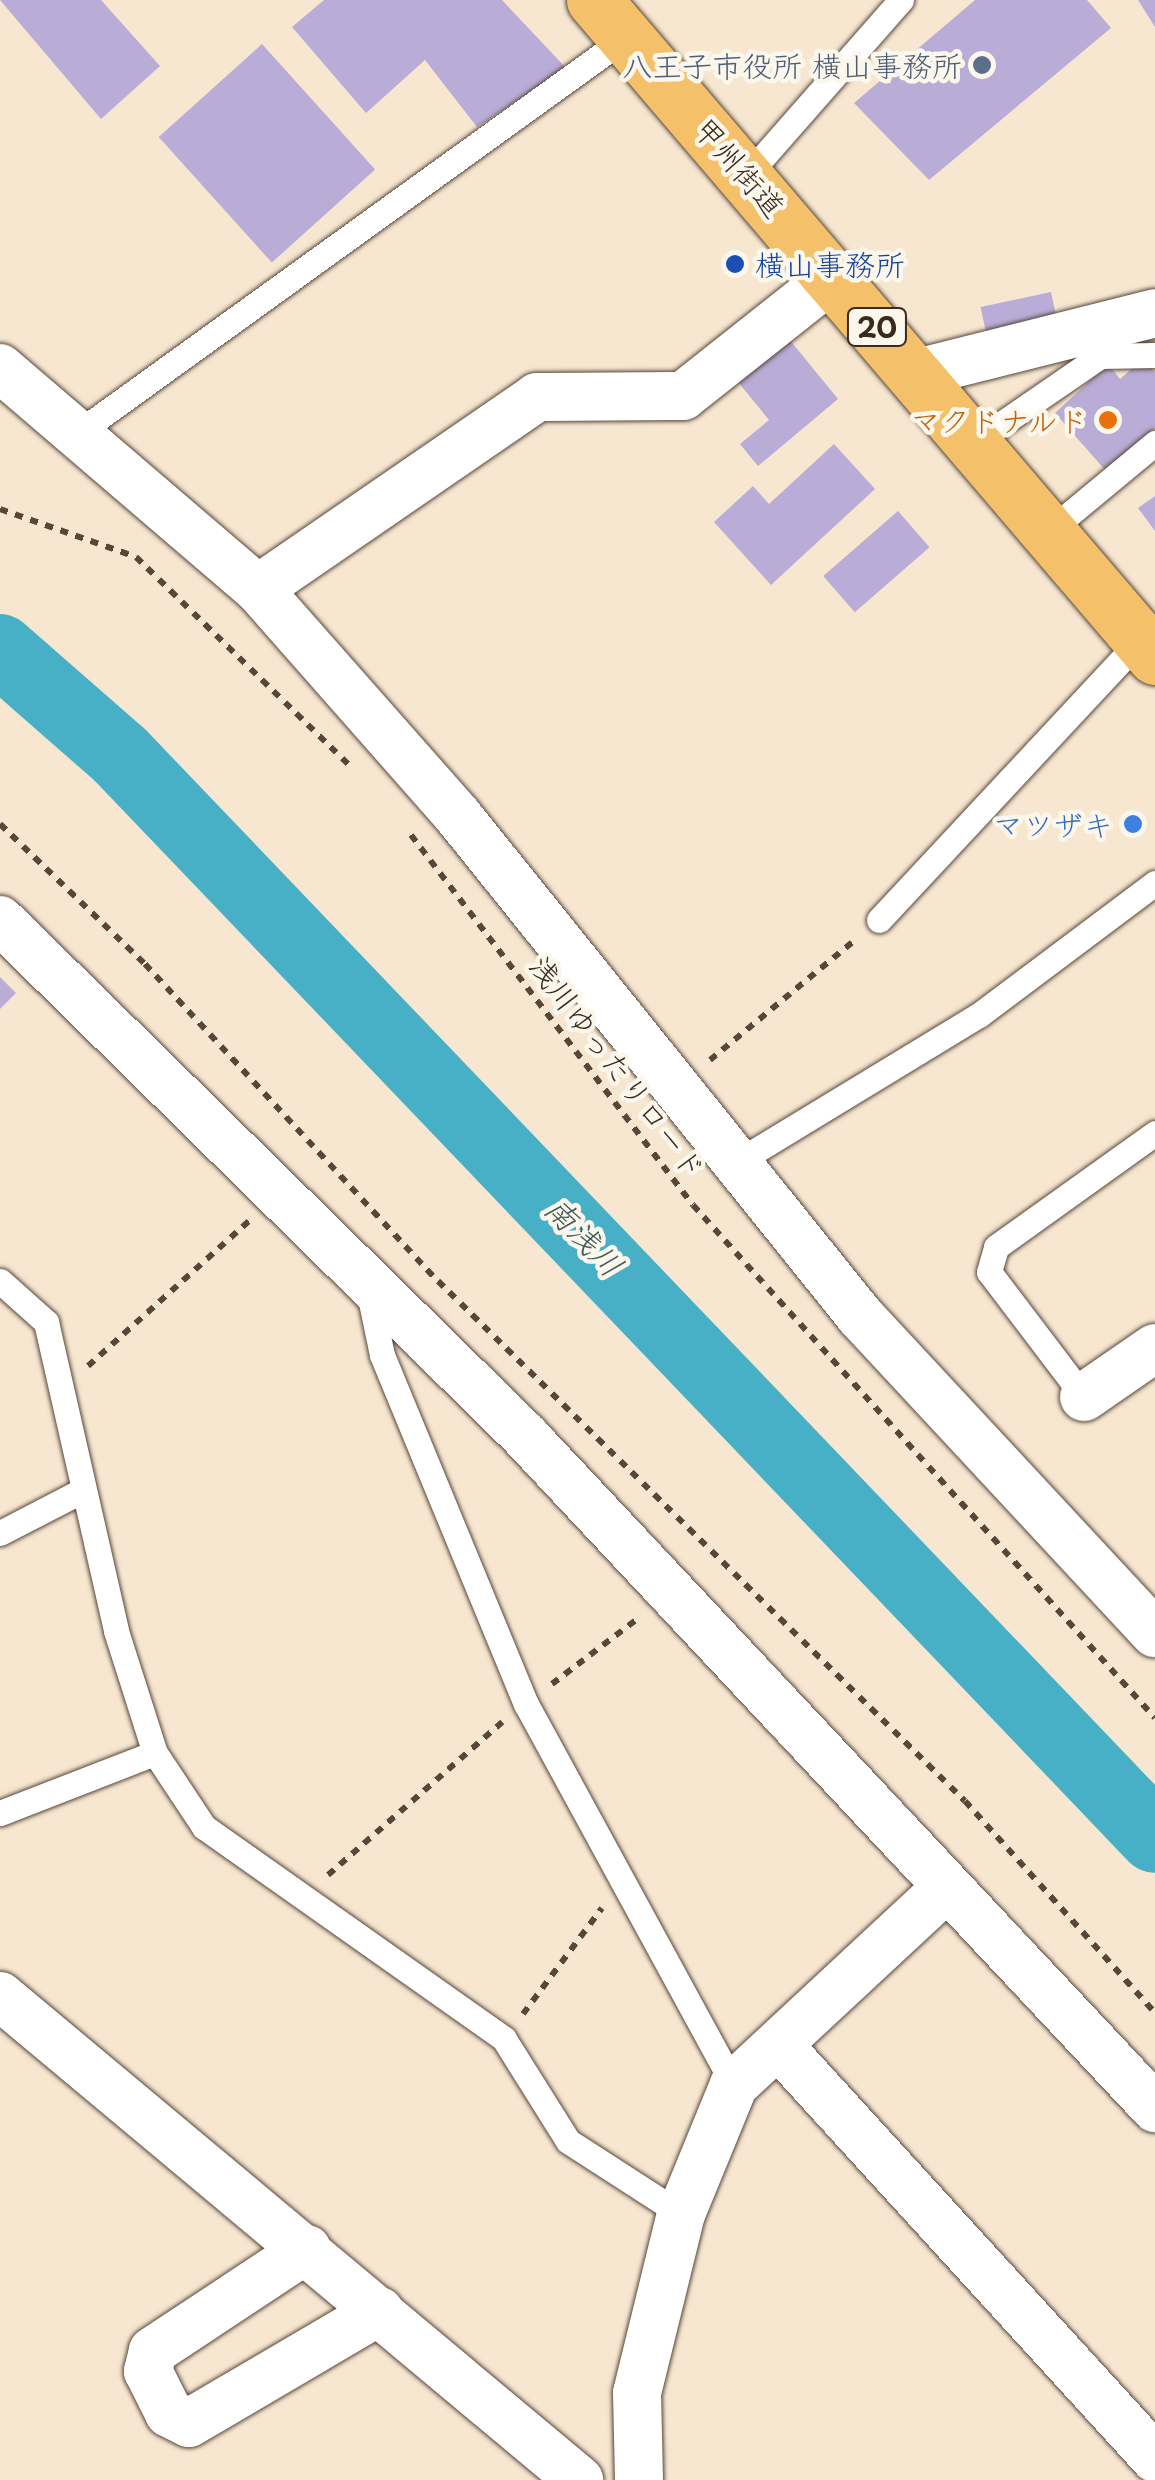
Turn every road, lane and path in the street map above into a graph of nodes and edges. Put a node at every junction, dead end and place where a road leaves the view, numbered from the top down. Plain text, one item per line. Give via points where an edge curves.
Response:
1 (901, 0) edge
2 (610, 19) edge
3 (748, 174) junction
4 (834, 277) junction
5 (1155, 314) edge
6 (1155, 355) edge
7 (0, 368) edge
8 (916, 373) junction
9 (76, 434) junction
10 (975, 442) junction
11 (1155, 443) edge
12 (0, 509) edge
13 (1049, 531) junction
14 (258, 589) junction
15 (1148, 648) edge
16 (359, 776) dead end
17 (398, 818) dead end
18 (0, 824) edge
19 (1155, 883) edge
20 (0, 920) edge
21 (879, 920) joint
22 (672, 1092) junction
23 (1155, 1133) edge
24 (732, 1164) junction
25 (280, 1192) junction
26 (364, 1272) junction
27 (0, 1281) edge
28 (1155, 1348) edge
29 (58, 1388) junction
30 (1084, 1398) joint
31 (79, 1492) junction
32 (0, 1533) edge
33 (673, 1591) junction
34 (1155, 1633) edge
35 (526, 1704) junction
36 (1155, 1718) edge
37 (155, 1754) junction
38 (0, 1813) edge
39 (622, 1882) junction
40 (946, 1888) junction
41 (308, 1899) junction
42 (0, 1996) edge
43 (1155, 2013) edge
44 (504, 2040) junction
45 (780, 2046) junction
46 (734, 2085) junction
47 (1155, 2108) edge
48 (680, 2214) junction
49 (307, 2250) junction
50 (380, 2311) junction
51 (1155, 2458) edge
52 (580, 2480) edge
53 (639, 2480) edge

1 - 3 lane
2 - 3 highway, 甲州街道 / 20
2 - 9 lane
3 - 4 highway, 甲州街道 / 20
4 - 8 highway, 甲州街道 / 20
4 - 14 street via 683,396 536,398
5 - 8 street
6 - 10 lane via 1100,356
7 - 9 street
8 - 10 highway, 甲州街道 / 20
9 - 14 street
10 - 13 highway, 甲州街道 / 20
11 - 13 lane
12 - 16 path via 136,556
13 - 15 highway, 甲州街道 / 20
14 - 22 street via 458,816
15 - 21 lane
17 - 36 path, 浅川ゆったりロード via 693,1205
18 - 43 path via 145,964 438,1281 965,1801
19 - 24 lane via 979,1015
20 - 25 street
21 - 22 path
22 - 24 street
23 - 30 lane via 996,1246 989,1272
24 - 34 street via 990,1464
25 - 26 street
25 - 29 path via 130,1336
26 - 33 street
26 - 35 lane via 382,1355
27 - 29 lane via 46,1322
28 - 30 street
29 - 31 lane
31 - 32 lane
31 - 37 lane
33 - 35 path
33 - 40 street
35 - 39 lane
35 - 41 path via 418,1787
37 - 38 lane
37 - 41 lane via 204,1827
39 - 44 path
39 - 46 lane
40 - 45 street
40 - 47 street
41 - 44 lane
42 - 49 street
44 - 48 lane via 568,2141
45 - 46 street
45 - 51 street
46 - 48 street
48 - 53 street via 637,2392
49 - 50 street
49 - 50 street via 153,2351 148,2371 169,2413 188,2423
50 - 52 street

